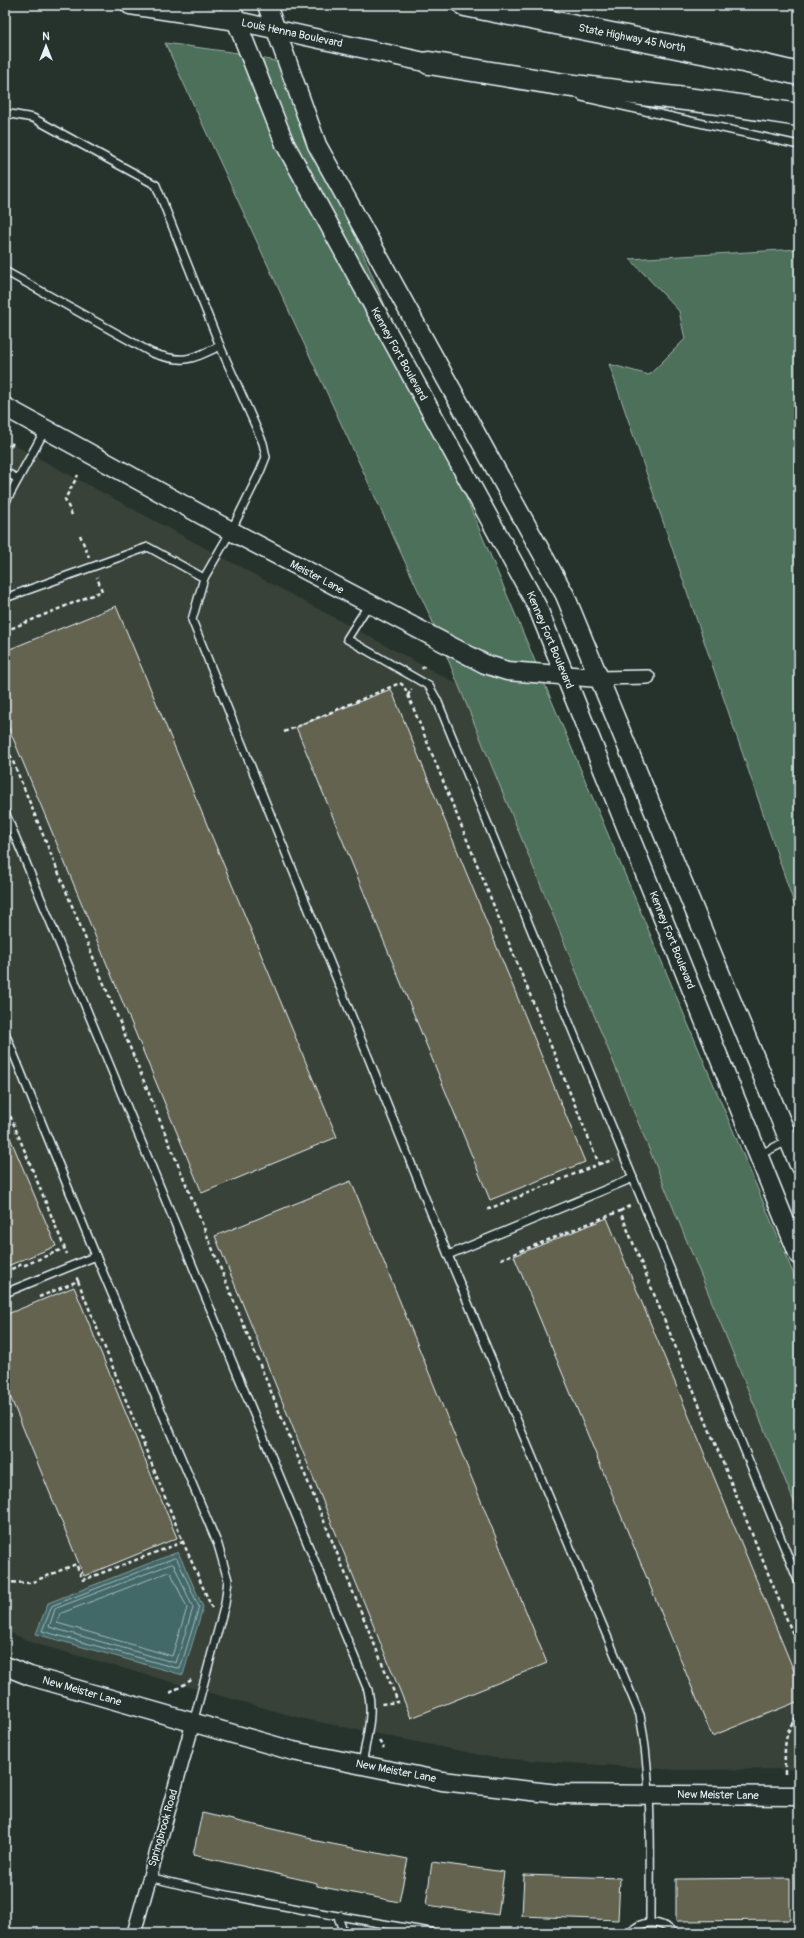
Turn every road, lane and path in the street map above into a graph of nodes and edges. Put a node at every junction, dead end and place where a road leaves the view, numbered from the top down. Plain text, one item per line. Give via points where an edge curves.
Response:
1 (130, 5) edge
2 (267, 5) edge
3 (464, 5) edge
4 (234, 13) edge
5 (278, 30) junction
6 (429, 63) junction
7 (799, 74) edge
8 (560, 92) dead end
9 (576, 96) dead end
10 (5, 113) edge
11 (799, 115) edge
12 (799, 145) edge
13 (5, 271) edge
14 (220, 346) junction
15 (5, 407) edge
16 (45, 430) junction
17 (14, 441) dead end
18 (5, 444) edge
19 (5, 472) edge
20 (78, 475) dead end
21 (18, 479) junction
22 (5, 502) edge
23 (72, 515) dead end
24 (231, 532) junction
25 (80, 535) dead end
26 (89, 558) dead end
27 (96, 576) dead end
28 (204, 578) junction
29 (5, 598) edge
30 (369, 604) junction
31 (5, 630) edge
32 (5, 645) edge
33 (7, 650) dead end
34 (425, 664) dead end
35 (422, 670) dead end
36 (565, 676) junction
37 (648, 677) dead end
38 (599, 678) junction
39 (412, 689) dead end
40 (408, 696) junction
41 (284, 732) dead end
42 (5, 742) edge
43 (5, 812) edge
44 (5, 1033) edge
45 (5, 1103) edge
46 (794, 1137) edge
47 (759, 1155) junction
48 (599, 1164) junction
49 (615, 1165) dead end
50 (799, 1165) edge
51 (634, 1178) junction
52 (629, 1200) dead end
53 (486, 1210) dead end
54 (620, 1211) junction
55 (65, 1248) junction
56 (67, 1254) dead end
57 (448, 1255) junction
58 (96, 1256) junction
59 (799, 1256) edge
60 (501, 1259) dead end
61 (5, 1272) edge
62 (76, 1276) dead end
63 (78, 1281) junction
64 (5, 1293) edge
65 (39, 1297) dead end
66 (183, 1542) junction
67 (5, 1582) edge
68 (799, 1583) edge
69 (210, 1615) dead end
70 (799, 1649) edge
71 (5, 1666) edge
72 (195, 1672) dead end
73 (170, 1694) dead end
74 (381, 1704) dead end
75 (799, 1715) edge
76 (193, 1723) junction
77 (362, 1764) junction
78 (785, 1774) dead end
79 (650, 1794) junction
80 (799, 1796) edge
81 (149, 1877) junction
82 (338, 1917) junction
83 (650, 1922) junction
84 (134, 1933) edge
85 (344, 1933) edge
86 (436, 1933) edge
87 (630, 1933) edge
88 (674, 1933) edge

1 - 4 street, Louis Henna Boulevard
2 - 5 street
3 - 7 highway, State Highway 45 North via 722,56
4 - 5 street, Louis Henna Boulevard
4 - 36 street, Kenney Fort Boulevard via 285,144 537,606
5 - 6 street, Louis Henna Boulevard
5 - 38 street via 317,145 565,595
6 - 8 lane
6 - 11 highway via 565,85
9 - 12 lane
10 - 14 lane via 33,118 156,185
13 - 14 lane via 152,353 174,360 193,358
14 - 24 lane via 263,443 266,457
15 - 16 street, Meister Lane
16 - 21 lane
16 - 24 street, Meister Lane
17 - 18 path via 10,447
19 - 21 lane
20 - 23 path via 65,499
21 - 22 lane
24 - 28 lane
24 - 30 street, Meister Lane
25 - 26 path
27 - 31 path via 102,591
28 - 29 lane via 148,547
28 - 57 lane via 192,620
30 - 36 street, Meister Lane via 485,664 507,671
30 - 51 lane via 347,639 429,686 438,700
32 - 33 path
34 - 35 path
36 - 38 street, Meister Lane
36 - 47 street, Kenney Fort Boulevard
37 - 38 street, Meister Lane
38 - 46 street
39 - 40 path
40 - 41 path via 400,683
40 - 48 path
42 - 74 path via 398,1702
43 - 77 lane via 368,1690 370,1715
44 - 58 lane
45 - 55 path
46 - 47 lane
46 - 50 street
47 - 59 street, Kenney Fort Boulevard
48 - 49 path via 612,1159
48 - 53 path
51 - 57 lane
51 - 68 lane
52 - 54 path via 631,1206
54 - 60 path
54 - 70 path
55 - 56 path
55 - 61 path via 26,1266 22,1264
57 - 79 lane via 640,1715 647,1750
58 - 64 lane
58 - 76 lane via 218,1545 228,1580 225,1604
62 - 63 path
63 - 65 path
63 - 66 path
66 - 67 path via 83,1580 76,1564 30,1583
66 - 69 path via 212,1608
71 - 76 street, New Meister Lane via 30,1676
72 - 73 path via 193,1679
75 - 78 path via 789,1729
76 - 77 street, New Meister Lane via 293,1751
76 - 81 street, Springbrook Road
77 - 79 street, New Meister Lane via 442,1781 558,1794
79 - 80 street, New Meister Lane
79 - 83 lane
81 - 82 lane
81 - 84 street, Springbrook Road
82 - 85 lane
82 - 86 lane
83 - 87 lane via 642,1924
83 - 88 lane via 664,1925

